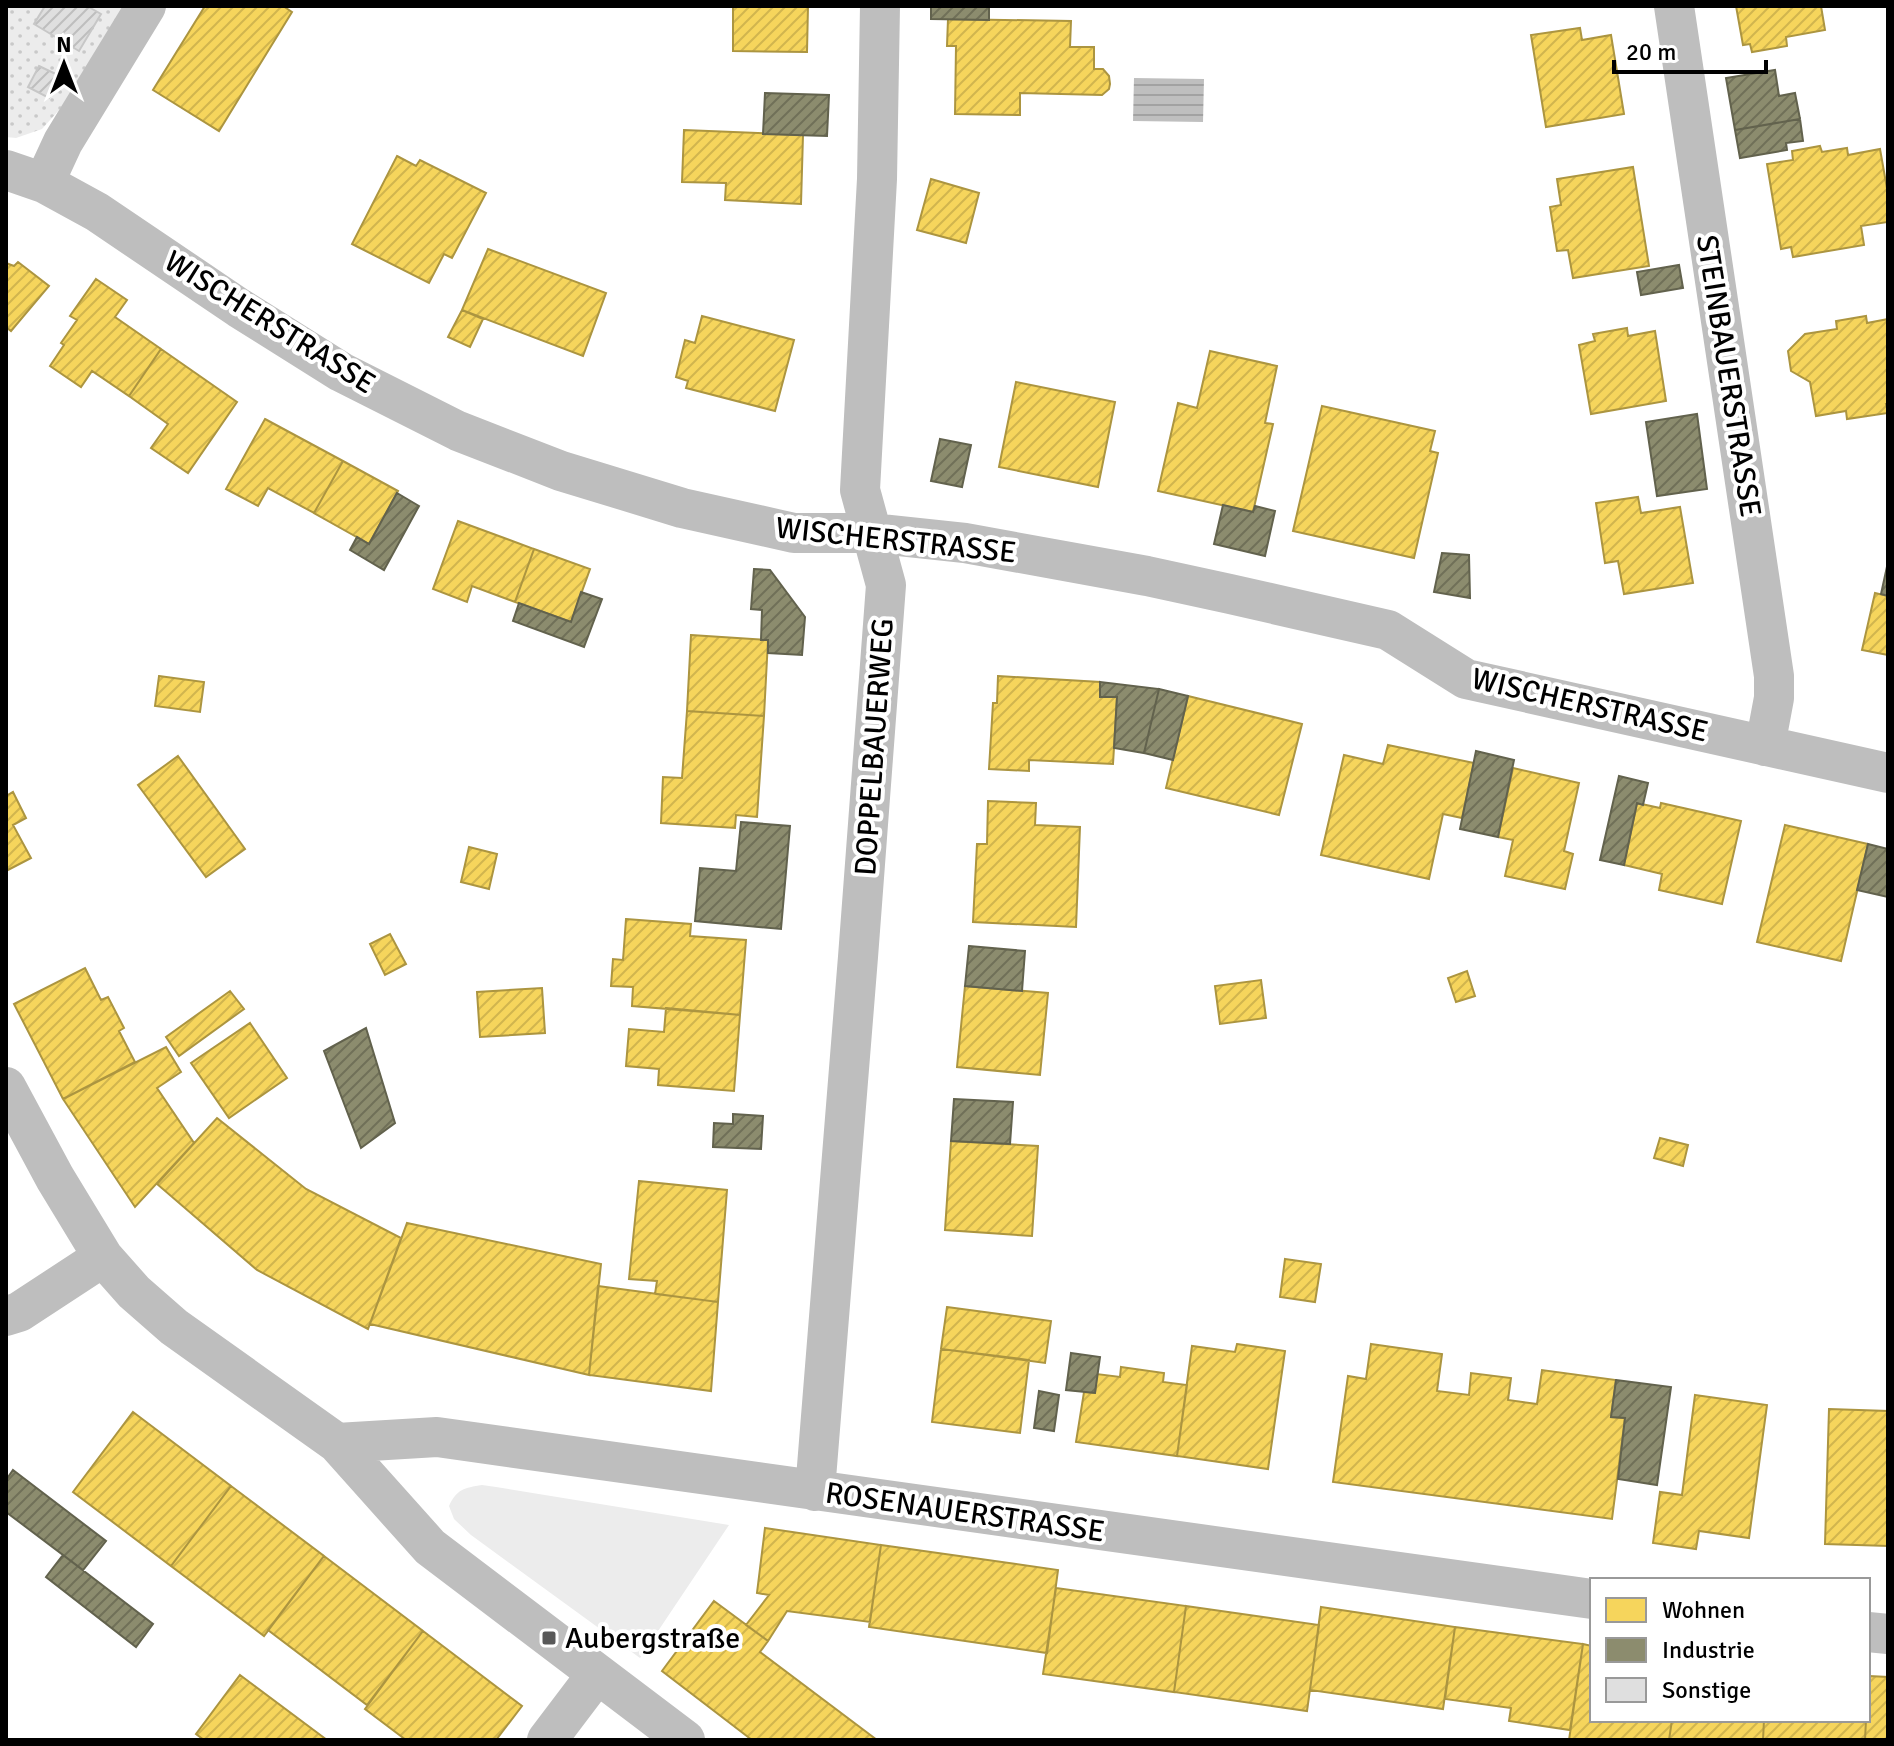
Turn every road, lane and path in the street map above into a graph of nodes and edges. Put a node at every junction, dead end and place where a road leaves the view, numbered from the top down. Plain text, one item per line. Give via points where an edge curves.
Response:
1 (146, 6) edge
2 (880, 6) edge
3 (1674, 6) edge
4 (6, 170) edge
5 (44, 183) junction
6 (871, 533) junction
7 (1765, 746) junction
8 (1888, 773) edge
9 (6, 1087) edge
10 (103, 1257) junction
11 (6, 1316) edge
12 (337, 1443) junction
13 (815, 1491) junction
14 (1590, 1599) edge
15 (597, 1674) junction
16 (547, 1740) edge
17 (685, 1740) edge

1 - 5 street via 63,142
2 - 6 street, DOPPELBAUERWEG via 877,179 860,490
3 - 7 street, STEINBAUERSTRASSE via 1774,676
4 - 5 street, WISCHERSTRASSE
5 - 6 street, WISCHERSTRASSE via 341,372 458,431 561,471 682,508 794,533
6 - 7 street, WISCHERSTRASSE via 965,543 1147,576 1388,630 1466,679
6 - 13 street, DOPPELBAUERWEG via 886,585
7 - 8 street, WISCHERSTRASSE
9 - 10 street
10 - 11 street
10 - 12 street via 174,1327
12 - 13 street, ROSENAUERSTRASSE via 437,1437
12 - 15 street via 430,1547
13 - 14 street, ROSENAUERSTRASSE
15 - 16 street
15 - 17 street

